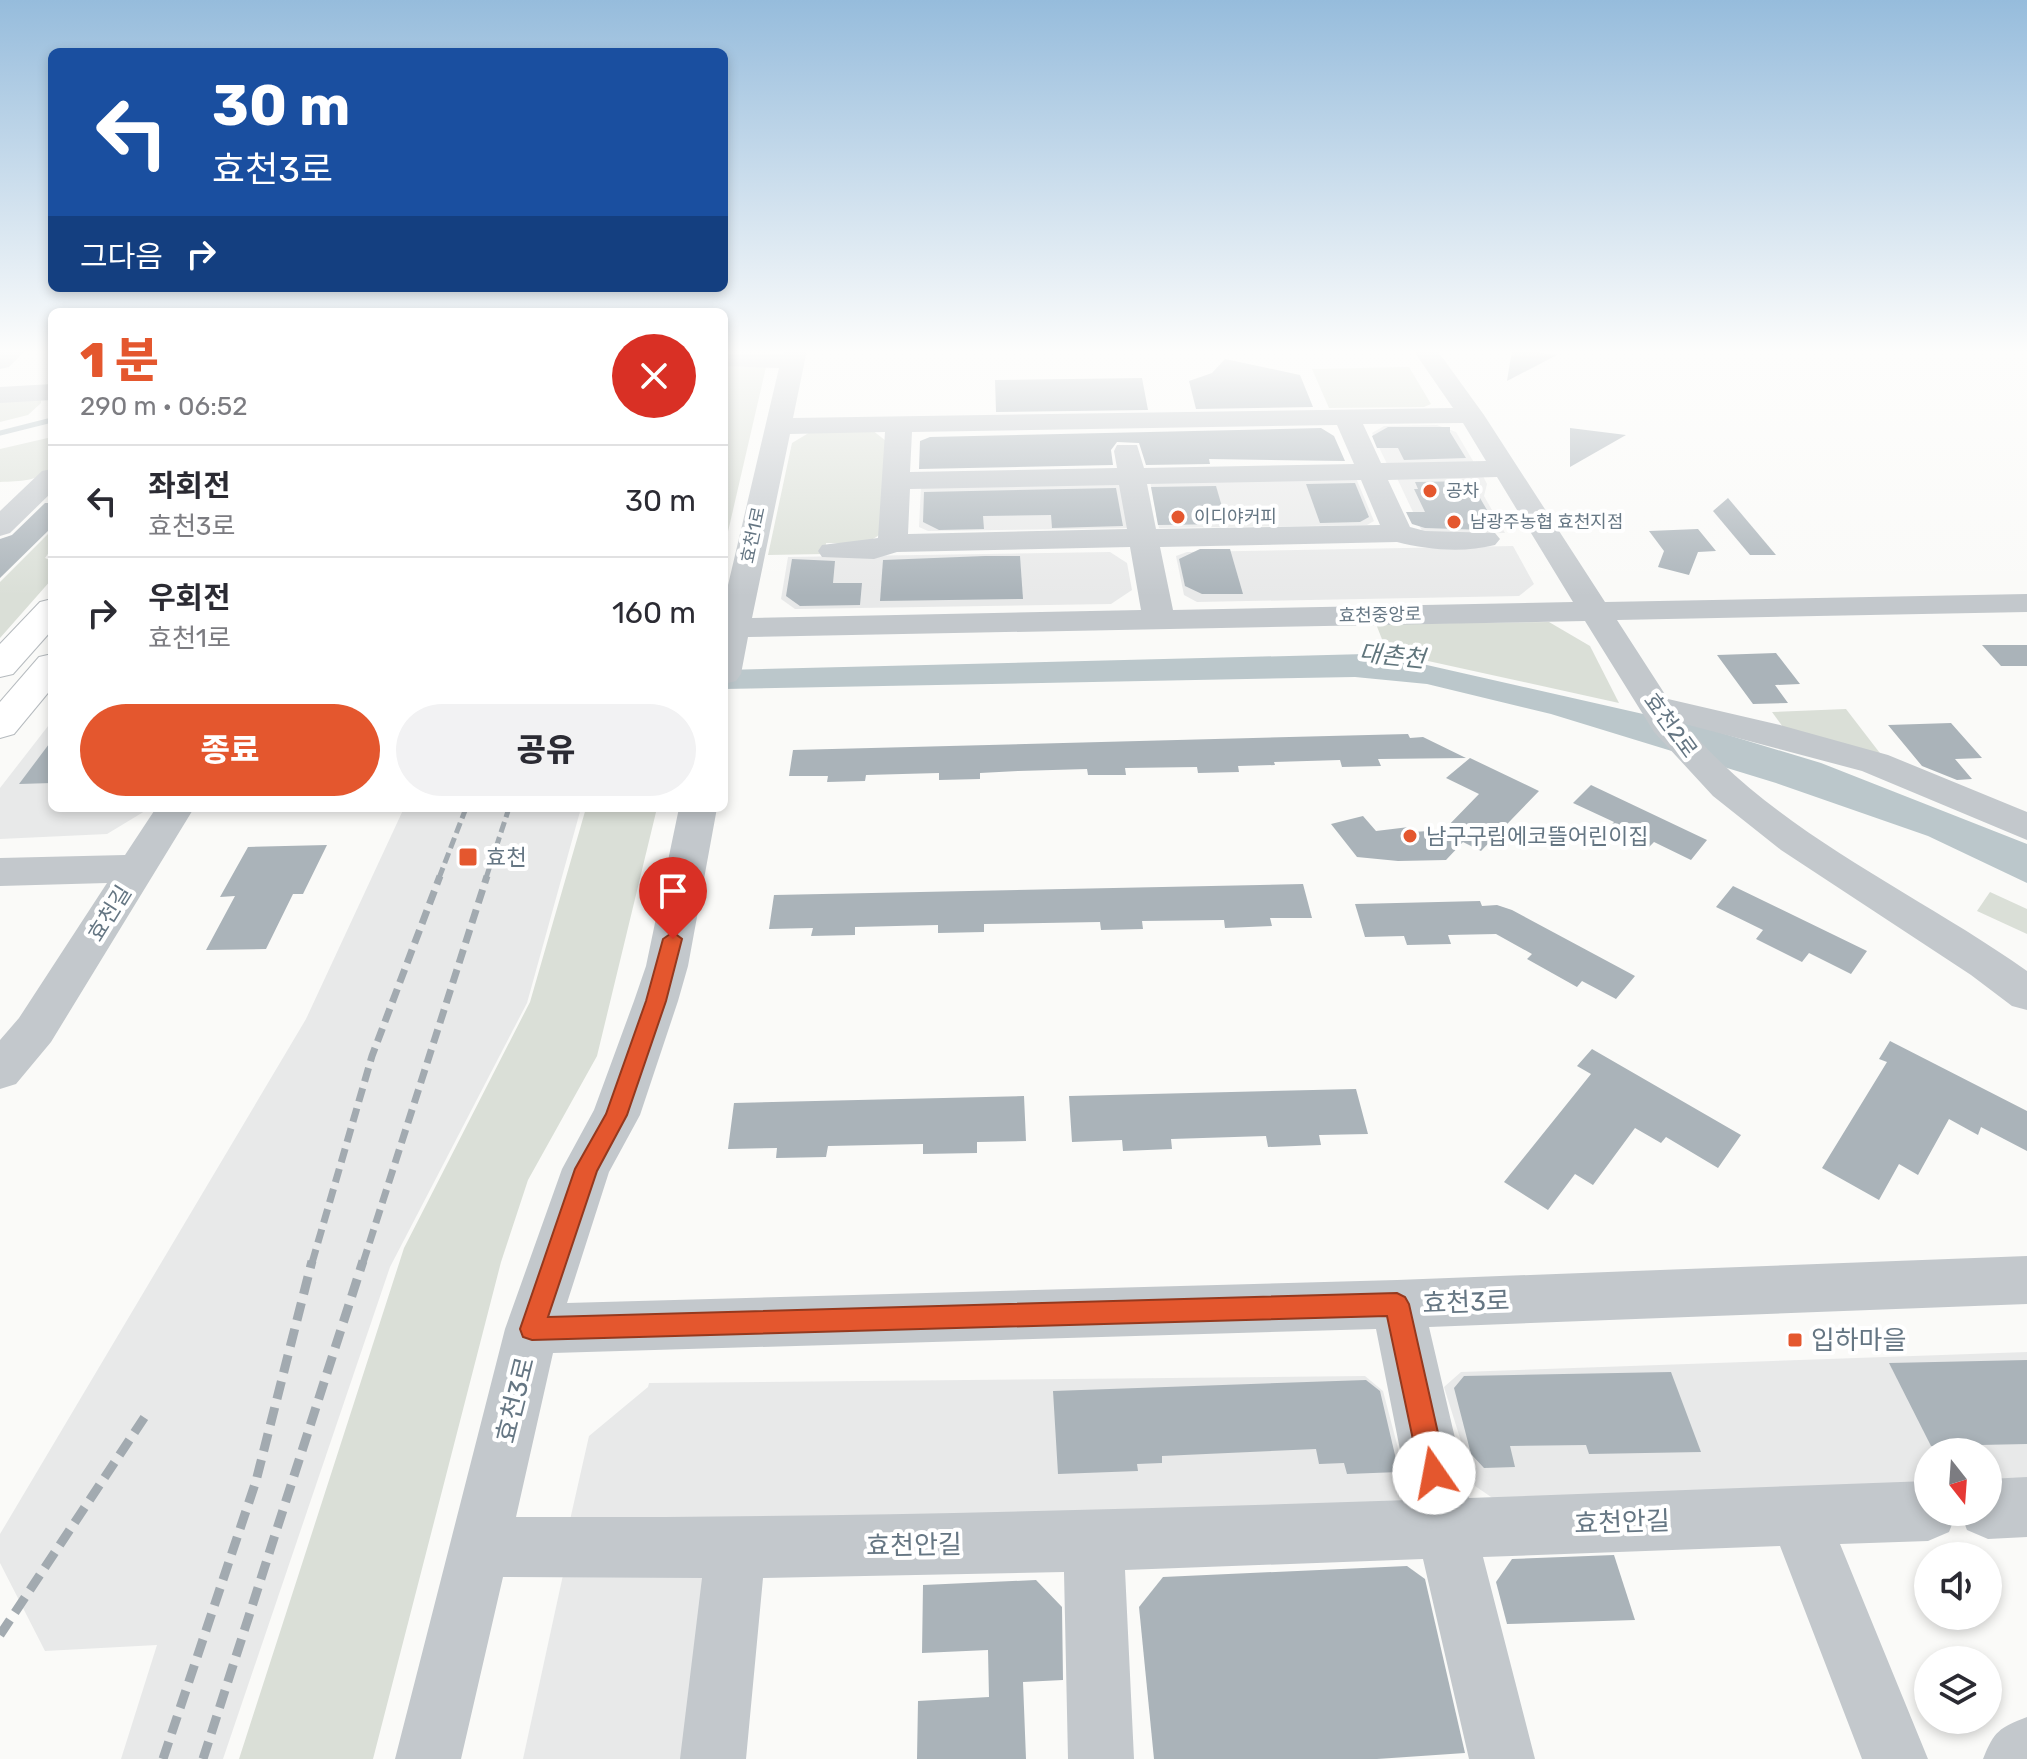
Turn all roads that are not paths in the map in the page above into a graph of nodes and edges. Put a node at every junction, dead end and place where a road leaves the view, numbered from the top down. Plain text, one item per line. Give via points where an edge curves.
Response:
1 (776, 432) edge
2 (898, 432) edge
3 (1124, 432) edge
4 (1354, 432) edge
5 (1482, 432) edge
6 (1506, 469) junction
7 (1372, 472) junction
8 (1133, 476) junction
9 (895, 481) junction
10 (48, 482) edge
11 (0, 488) edge
12 (0, 527) edge
13 (1398, 533) junction
14 (1144, 538) junction
15 (1485, 539) dead end
16 (893, 543) junction
17 (833, 551) dead end
18 (2027, 603) edge
19 (1593, 609) junction
20 (48, 613) edge
21 (1159, 620) junction
22 (728, 653) edge
23 (0, 666) edge
24 (48, 670) edge
25 (1656, 707) junction
26 (0, 726) edge
27 (173, 812) edge
28 (697, 812) edge
29 (2027, 827) edge
30 (138, 868) junction
31 (0, 872) edge
32 (2027, 994) edge
33 (0, 1071) edge
34 (2027, 1280) edge
35 (1397, 1304) junction
36 (532, 1329) junction
37 (2027, 1507) edge
38 (2002, 1508) edge
39 (1914, 1511) edge
40 (1798, 1515) junction
41 (1446, 1529) junction
42 (1093, 1541) junction
43 (478, 1547) junction
44 (736, 1548) junction
45 (2027, 1750) edge
46 (428, 1759) edge
47 (713, 1759) edge
48 (1101, 1759) edge
49 (1502, 1759) edge
50 (1895, 1759) edge
51 (2016, 1759) edge

1 - 22 street, 효천1로
2 - 9 street
3 - 8 street
4 - 7 street
5 - 6 street, 효천2로
6 - 7 street
6 - 19 street, 효천2로
7 - 8 street
7 - 13 street
8 - 9 street
8 - 14 street
9 - 16 street
10 - 11 street
10 - 12 street
13 - 14 street
13 - 15 street via 1424,540
14 - 16 street
14 - 21 street
16 - 17 street via 874,550
18 - 19 street, 효천중앙로
19 - 21 street, 효천중앙로
19 - 25 street, 효천2로
20 - 23 main road
21 - 22 street, 효천중앙로
24 - 26 main road
25 - 29 street via 1875,763
25 - 32 street, 효천2로 via 1682,745 1733,794
27 - 30 street
28 - 36 street via 660,989 616,1115 586,1169
30 - 31 street, 효천길
30 - 33 street, 효천길 via 35,1030
34 - 35 street, 효천3로
35 - 36 street, 효천3로
35 - 41 street
36 - 43 street, 효천3로
37 - 38 street
39 - 40 street, 효천안길
40 - 41 street, 효천안길
40 - 50 street
41 - 42 street, 효천안길
41 - 49 street
42 - 44 street, 효천안길
42 - 48 street
43 - 44 street, 효천안길
43 - 46 street, 효천3로
44 - 47 street
45 - 51 street

